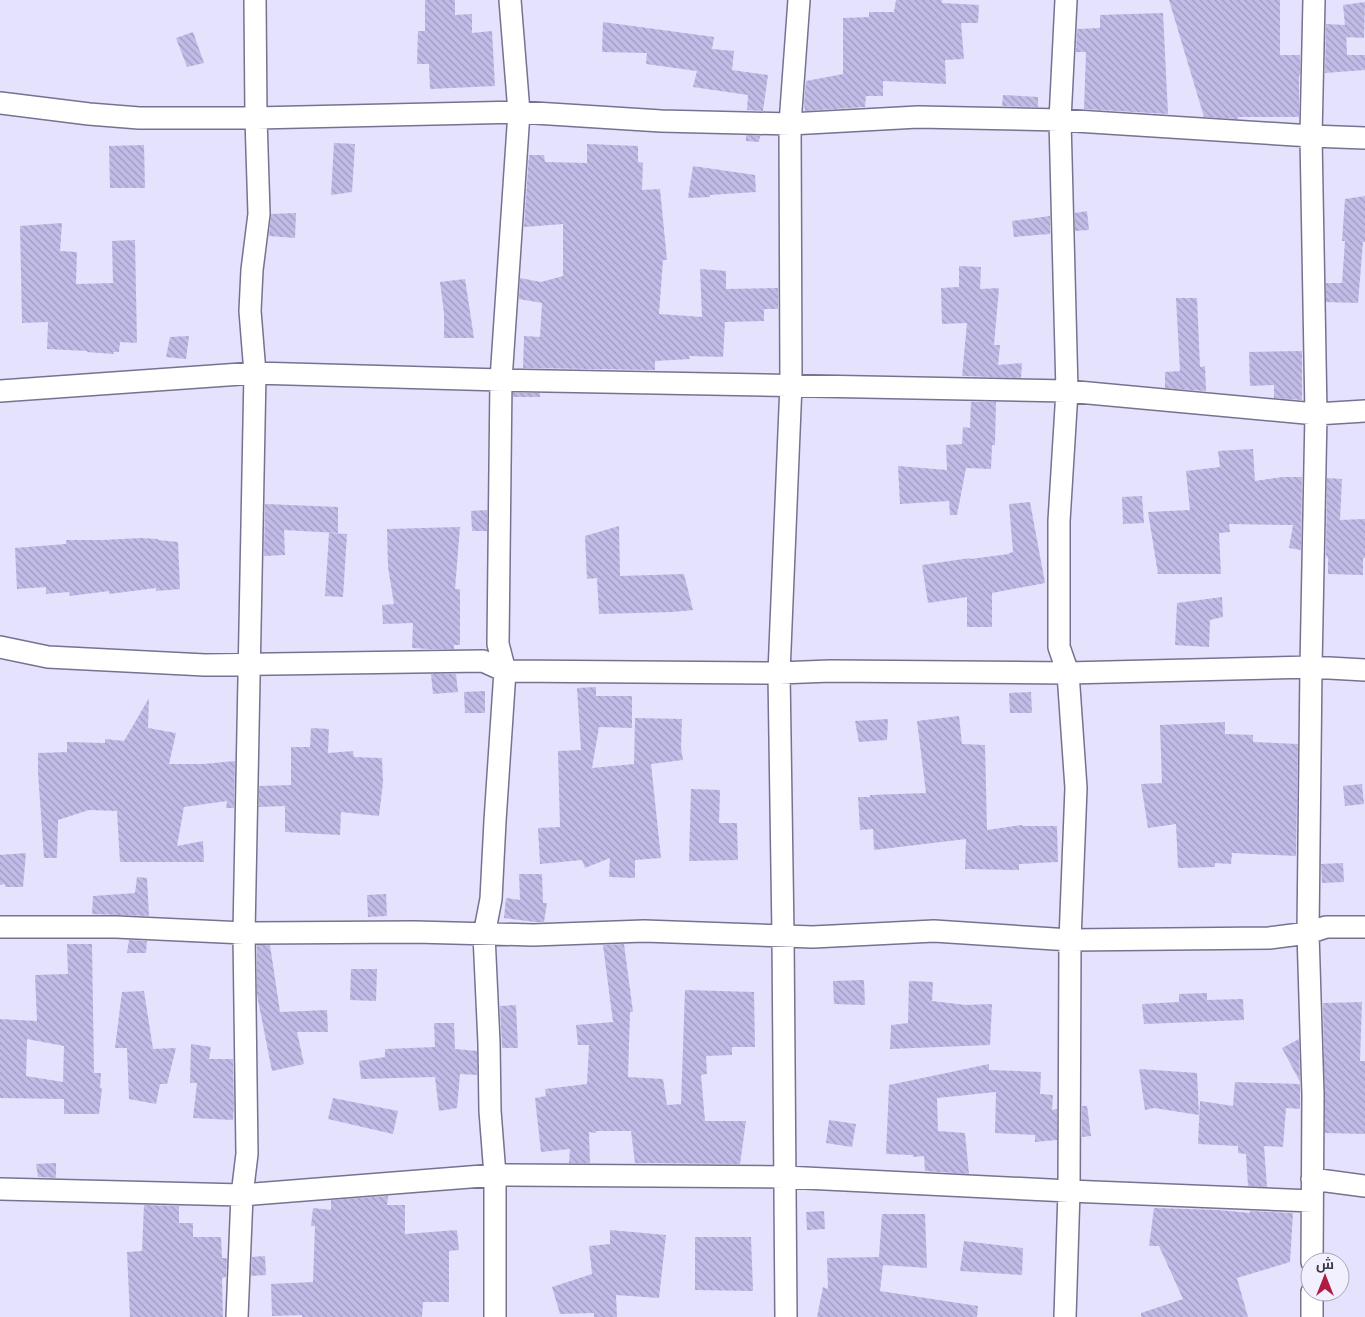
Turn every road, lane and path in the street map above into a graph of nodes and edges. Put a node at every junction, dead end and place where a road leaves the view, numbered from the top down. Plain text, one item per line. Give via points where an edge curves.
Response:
1 (256, 0) edge
2 (510, 0) edge
3 (799, 0) edge
4 (1066, 0) edge
5 (1314, 0) edge
6 (0, 103) edge
7 (519, 112) junction
8 (256, 118) junction
9 (1060, 120) junction
10 (790, 124) junction
11 (1311, 136) junction
12 (1365, 138) edge
13 (255, 373) junction
14 (501, 380) junction
15 (790, 384) junction
16 (1067, 391) junction
17 (0, 392) edge
18 (1365, 411) edge
19 (1316, 414) junction
20 (0, 647) edge
21 (250, 664) junction
22 (1311, 667) junction
23 (1365, 670) edge
24 (505, 671) junction
25 (779, 673) junction
26 (1068, 673) junction
27 (0, 927) edge
28 (1365, 928) edge
29 (1308, 933) junction
30 (244, 934) junction
31 (484, 935) junction
32 (783, 935) junction
33 (1070, 940) junction
34 (495, 1175) junction
35 (785, 1177) junction
36 (1312, 1180) junction
37 (1365, 1186) edge
38 (0, 1190) edge
39 (1069, 1191) junction
40 (242, 1195) junction
41 (1312, 1201) junction
42 (1312, 1252) edge
43 (1312, 1302) edge
44 (237, 1317) edge
45 (494, 1317) edge
46 (786, 1317) edge
47 (1065, 1317) edge
48 (1312, 1317) edge

1 - 8 street
2 - 7 street
3 - 10 street
4 - 9 street
5 - 11 street
6 - 8 street via 139,118
7 - 8 street
7 - 10 street via 661,121
7 - 14 street
8 - 13 street via 259,214 250,310
9 - 10 street via 918,117
9 - 11 street
9 - 16 street
10 - 15 street
11 - 12 street
11 - 19 street
13 - 14 street
13 - 17 street
13 - 21 street
14 - 15 street
14 - 24 street via 498,644
15 - 16 street
15 - 25 street
16 - 19 street
16 - 26 street via 1059,521 1059,647
18 - 19 street
19 - 22 street
20 - 21 street via 48,657 205,665
21 - 24 street via 484,660
21 - 30 street
22 - 23 street
22 - 26 street
22 - 29 street
24 - 25 street
24 - 31 street via 491,900
25 - 26 street
25 - 32 street
26 - 33 street via 1076,788
27 - 30 street via 116,927
28 - 29 street via 1326,927
29 - 33 street via 1269,938
29 - 36 street
30 - 31 street via 415,932
30 - 40 street via 247,1154
31 - 32 street via 644,931
31 - 34 street
32 - 33 street via 813,937 934,931
32 - 35 street
33 - 39 street
34 - 35 street
34 - 40 street
34 - 45 street
35 - 39 street
35 - 46 street
36 - 37 street
36 - 41 street
38 - 40 street
39 - 41 street
39 - 47 street
40 - 44 street
41 - 42 street
43 - 48 street

